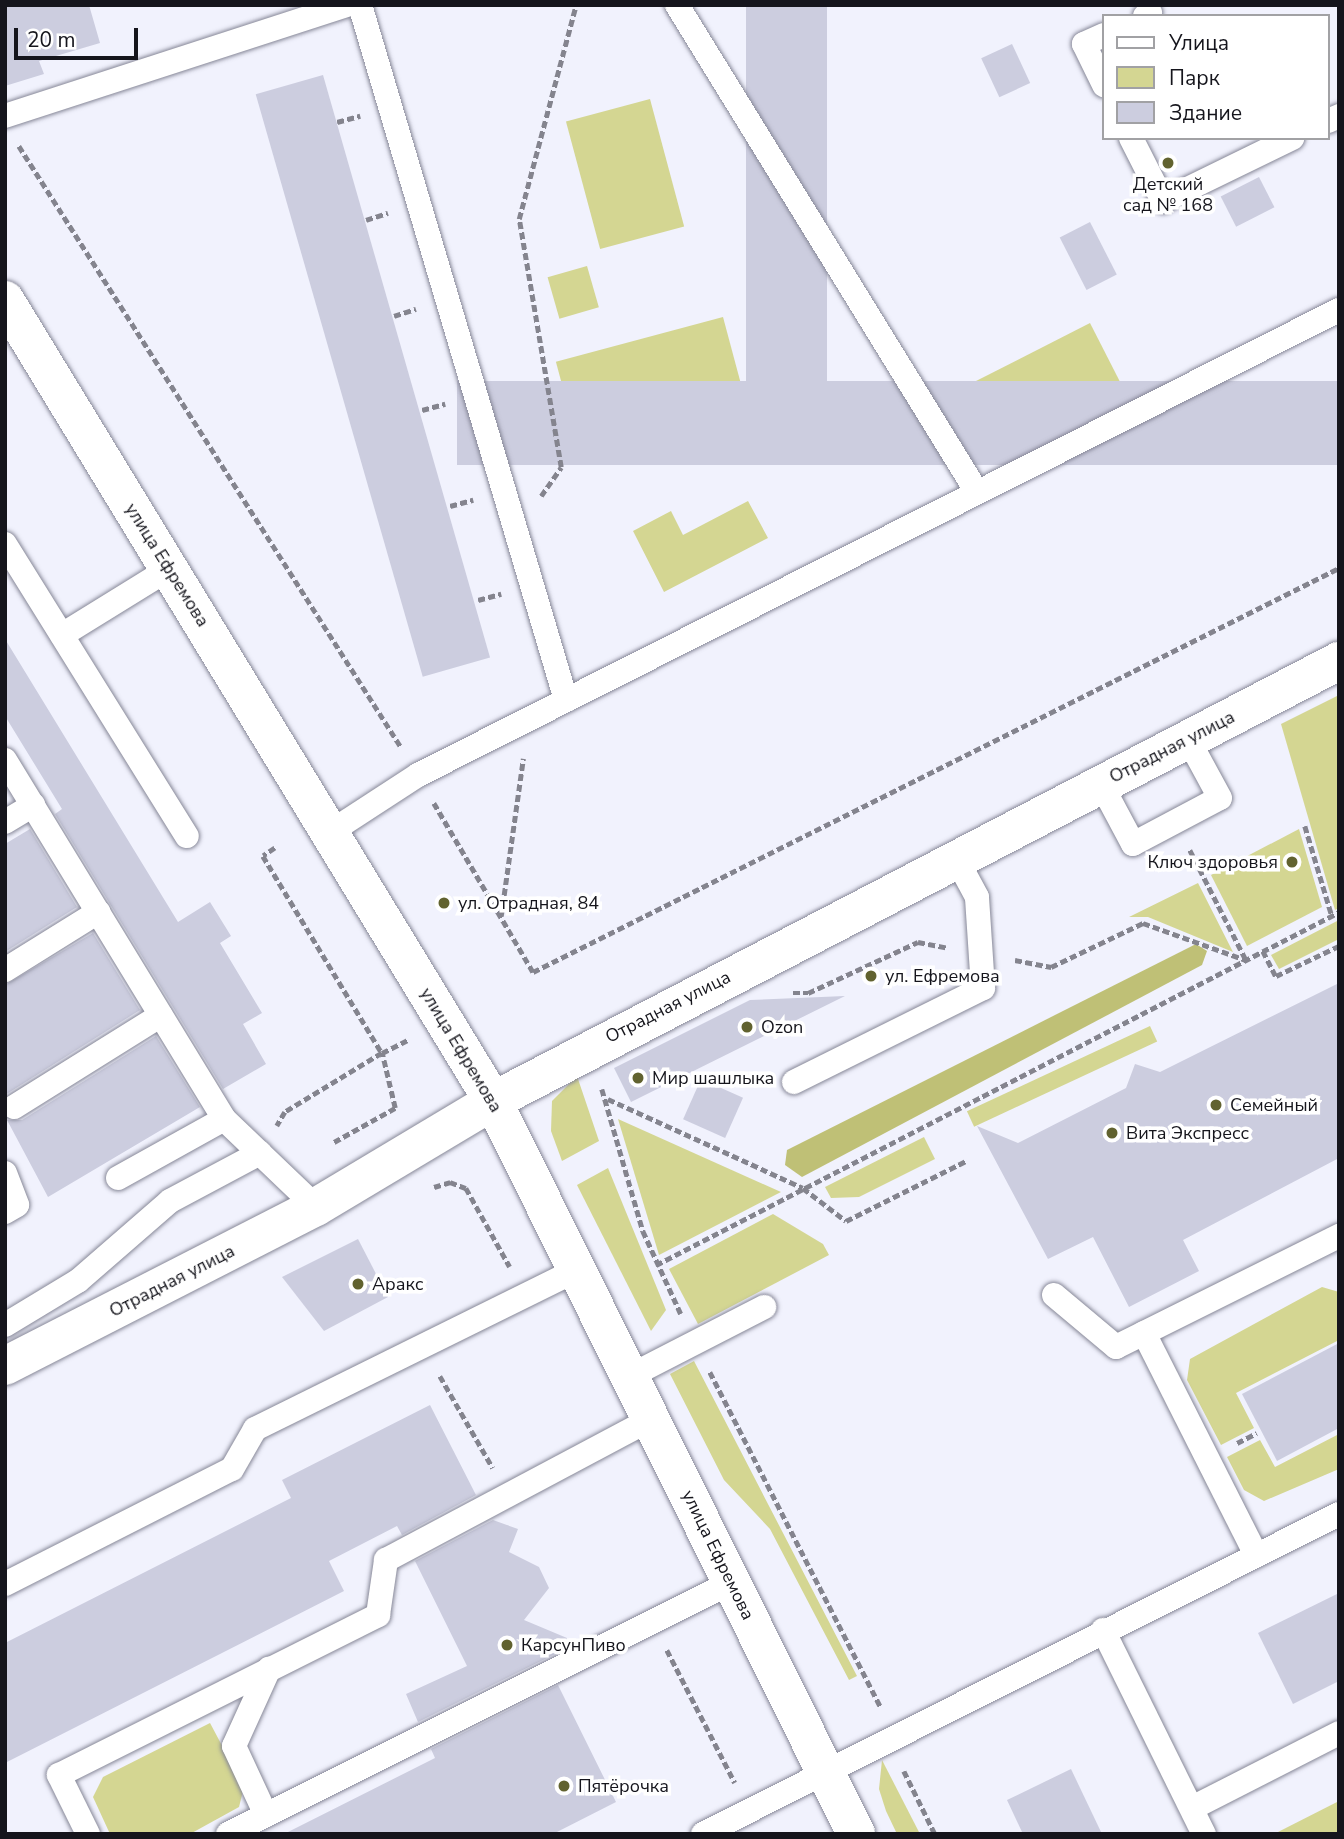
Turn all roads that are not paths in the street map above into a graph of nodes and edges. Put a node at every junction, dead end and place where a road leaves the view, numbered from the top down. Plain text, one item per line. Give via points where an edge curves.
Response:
1 (347, 5) edge
2 (360, 5) edge
3 (677, 5) edge
4 (1102, 36) edge
5 (1102, 81) edge
6 (9, 126) edge
7 (1132, 140) edge
8 (1288, 140) edge
9 (5, 300) edge
10 (1339, 310) edge
11 (977, 492) junction
12 (5, 544) edge
13 (169, 569) junction
14 (62, 635) junction
15 (1339, 661) edge
16 (566, 700) junction
17 (1188, 739) junction
18 (5, 760) edge
19 (1101, 784) junction
20 (33, 805) junction
21 (5, 822) edge
22 (332, 831) junction
23 (187, 836) dead end
24 (956, 858) junction
25 (98, 912) junction
26 (5, 970) edge
27 (161, 1015) junction
28 (794, 1082) dead end
29 (493, 1101) junction
30 (13, 1107) dead end
31 (224, 1119) junction
32 (260, 1153) junction
33 (5, 1173) edge
34 (118, 1178) dead end
35 (316, 1208) junction
36 (5, 1212) edge
37 (1339, 1236) edge
38 (577, 1270) junction
39 (1054, 1295) dead end
40 (764, 1307) dead end
41 (5, 1325) edge
42 (1144, 1334) junction
43 (5, 1366) edge
44 (630, 1376) junction
45 (651, 1419) junction
46 (1339, 1514) edge
47 (1256, 1555) junction
48 (732, 1582) junction
49 (5, 1584) edge
50 (1103, 1630) junction
51 (270, 1669) junction
52 (1339, 1733) edge
53 (825, 1771) junction
54 (1192, 1808) junction
55 (266, 1815) junction
56 (237, 1832) edge
57 (88, 1834) edge
58 (703, 1834) edge
59 (856, 1834) edge
60 (1205, 1834) edge

1 - 6 lane
2 - 16 lane
3 - 11 lane
4 - 5 lane via 1084,44
7 - 8 lane via 1163,201
9 - 13 street, улица Ефремова
10 - 11 lane
11 - 16 lane
12 - 14 lane
13 - 14 lane
13 - 22 street, улица Ефремова
14 - 23 lane
15 - 17 street, Отрадная улица
16 - 22 lane via 418,775
17 - 19 street, Отрадная улица
17 - 19 lane via 1220,798 1133,844
18 - 20 lane
19 - 24 street, Отрадная улица
20 - 21 lane
20 - 25 lane
22 - 29 street, улица Ефремова
24 - 28 lane via 977,897 983,988
24 - 29 street, Отрадная улица
25 - 26 lane
25 - 27 lane
27 - 30 lane
27 - 31 lane
29 - 35 street, Отрадная улица
29 - 38 street, улица Ефремова
31 - 32 lane
31 - 34 lane
32 - 35 lane
32 - 41 lane via 170,1201 78,1281
33 - 36 lane via 17,1205
35 - 43 street, Отрадная улица
37 - 42 lane
38 - 44 street, улица Ефремова
38 - 49 lane via 255,1429 232,1469
39 - 42 lane via 1116,1348
40 - 44 lane
42 - 47 lane
44 - 45 street, улица Ефремова
45 - 48 street, улица Ефремова
45 - 51 lane via 386,1560 378,1615
46 - 47 lane
47 - 50 lane
48 - 53 street, улица Ефремова
48 - 55 lane
50 - 53 lane
50 - 54 lane
51 - 55 lane via 234,1746
51 - 57 lane via 59,1775
52 - 54 lane
53 - 58 lane
53 - 59 street, улица Ефремова
54 - 60 lane
55 - 56 lane

